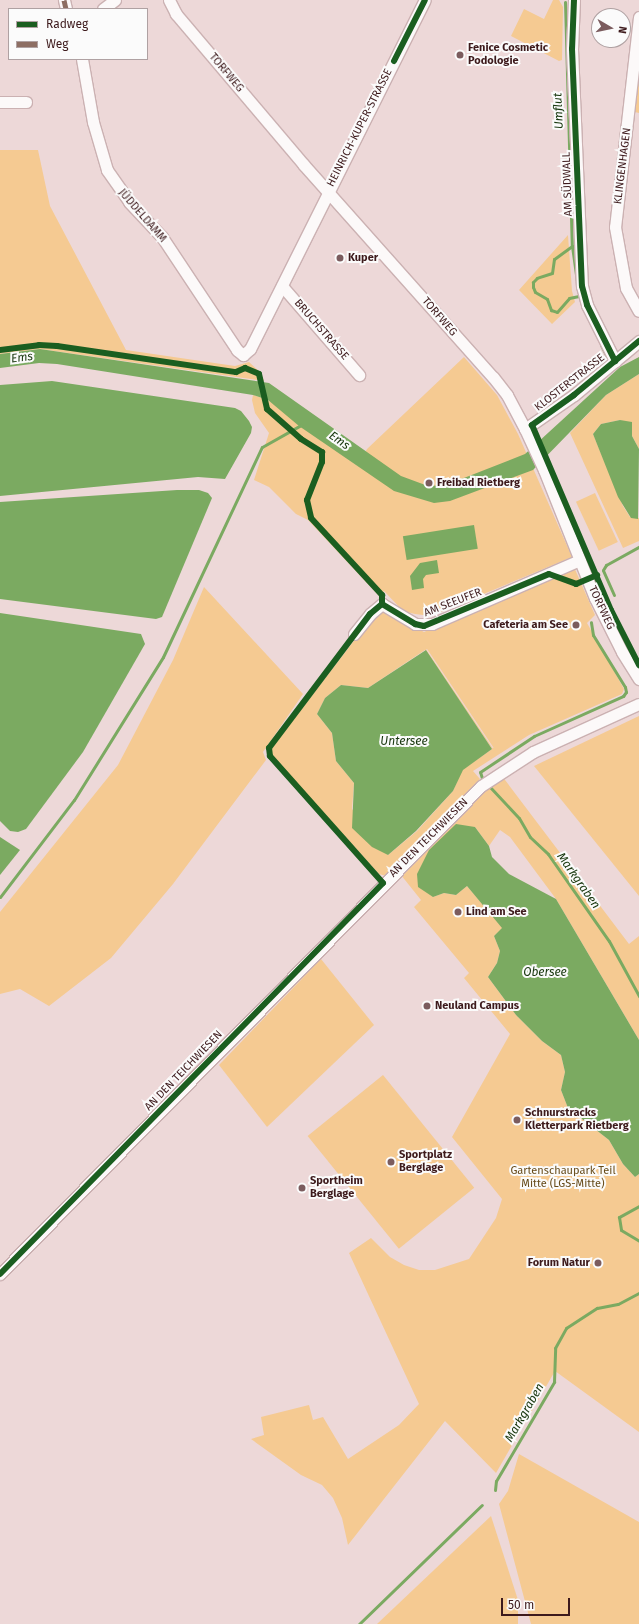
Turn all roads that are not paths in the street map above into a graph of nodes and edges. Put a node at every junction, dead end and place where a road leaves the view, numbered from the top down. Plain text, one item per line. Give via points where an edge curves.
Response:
1 (115, 0) edge
2 (169, 0) edge
3 (425, 0) edge
4 (574, 0) edge
5 (104, 8) edge
6 (639, 17) edge
7 (82, 60) edge
8 (0, 102) edge
9 (26, 102) dead end
10 (328, 192) junction
11 (282, 286) junction
12 (639, 310) edge
13 (639, 341) edge
14 (615, 361) junction
15 (359, 375) dead end
16 (528, 427) junction
17 (580, 560) junction
18 (354, 634) dead end
19 (639, 679) edge
20 (639, 704) edge
21 (0, 1274) edge

1 - 5 street
2 - 10 street, TORFWEG via 176,14
3 - 10 street, HEINRICH-KUPER-STRASSE
4 - 14 street, AM SÜDWALL via 572,49 582,286 588,305
6 - 12 street, KLINGENHAGEN via 615,227 626,288
7 - 11 street, JÜDDELDAMM via 94,122 107,170 129,202 162,237 237,350 243,355 250,349
8 - 9 street
10 - 11 street
10 - 16 street, TORFWEG via 493,377
11 - 15 street, BRUCHSTRASSE
13 - 14 street, KLOSTERSTRASSE
14 - 16 street, KLOSTERSTRASSE
16 - 17 street, TORFWEG via 530,440
17 - 18 street, AM SEEUFER via 432,624 415,624 382,604
17 - 19 street, TORFWEG via 615,640
20 - 21 street, AN DEN TEICHWIESEN via 533,752 481,786

